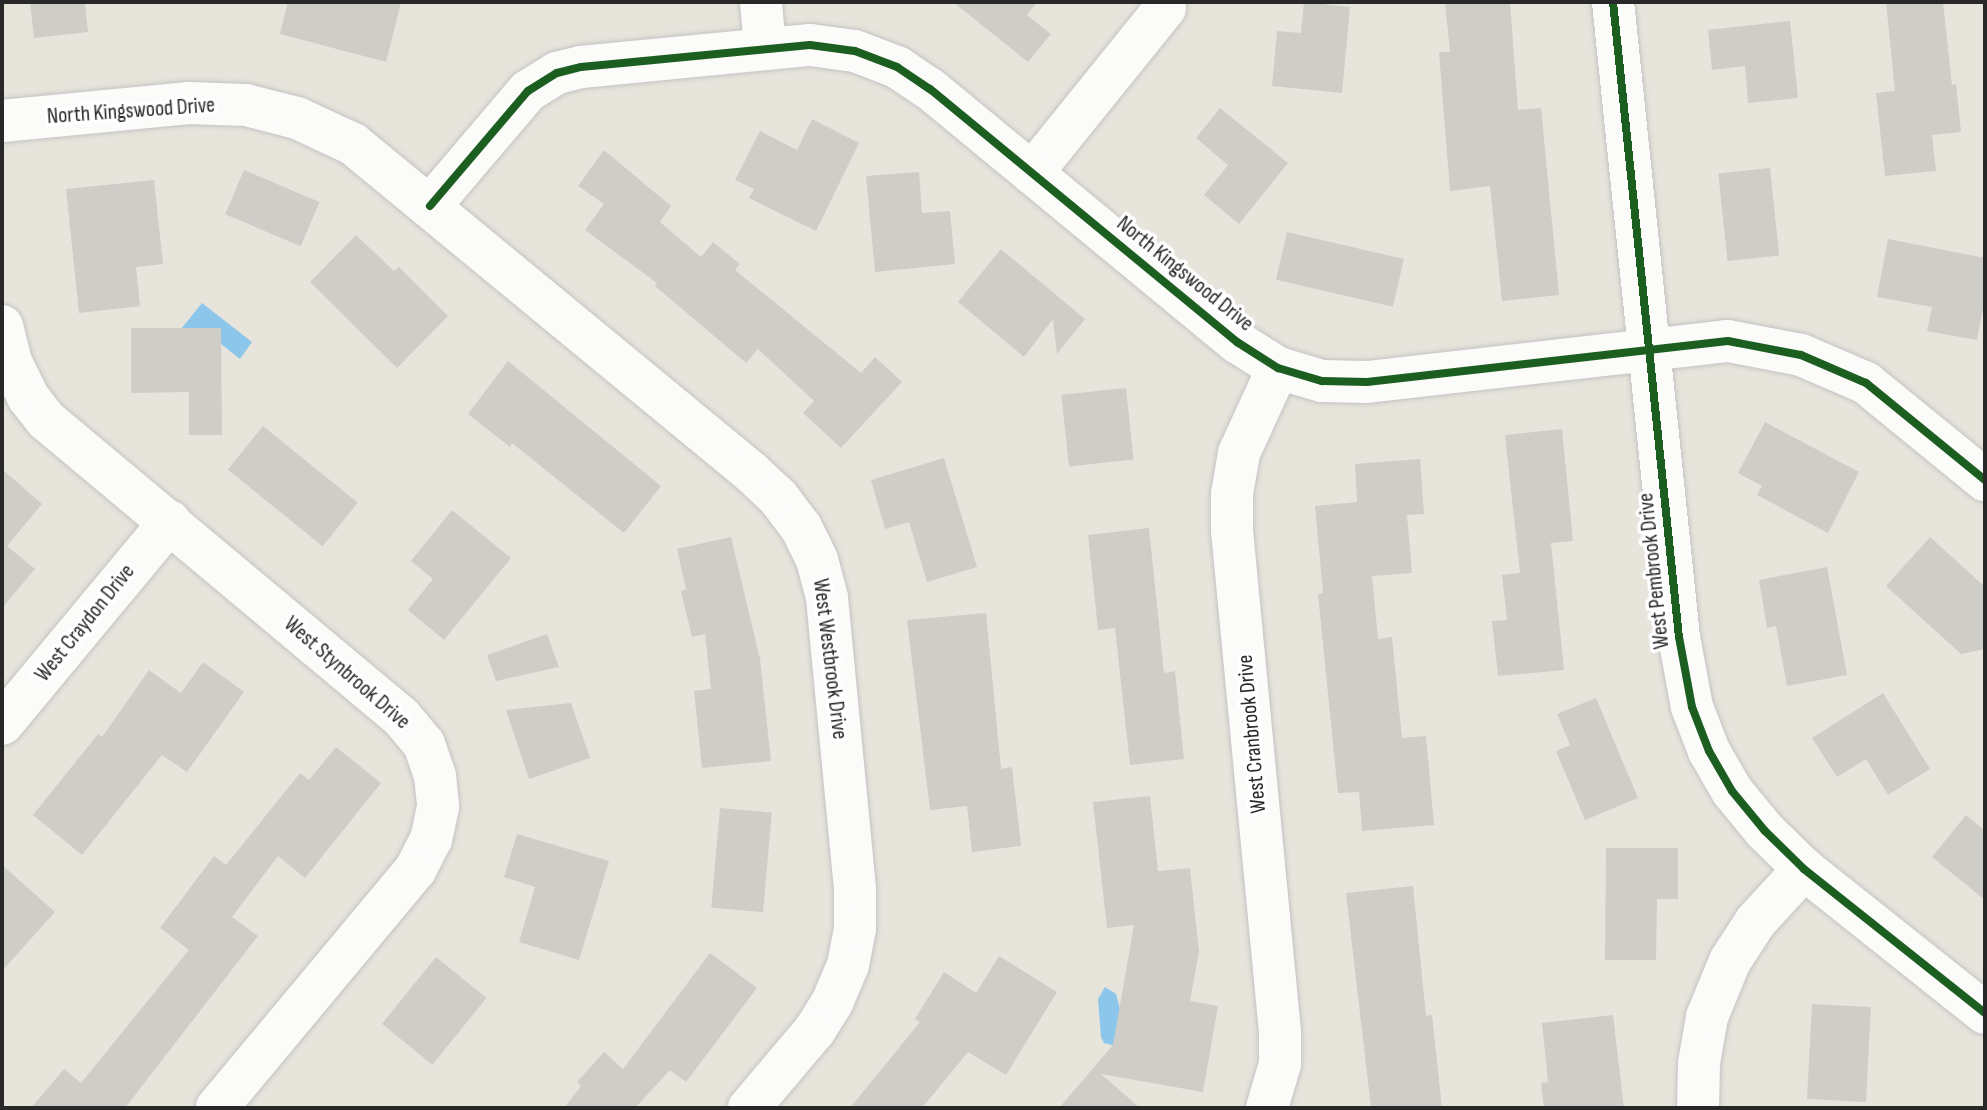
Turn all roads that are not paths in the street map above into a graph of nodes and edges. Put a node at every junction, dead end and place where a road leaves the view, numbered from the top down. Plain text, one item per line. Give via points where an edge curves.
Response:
1 (761, 2) edge
2 (1613, 2) edge
3 (1165, 8) dead end
4 (765, 49) junction
5 (2, 121) edge
6 (1032, 173) junction
7 (430, 206) junction
8 (2, 326) edge
9 (1650, 349) junction
10 (1278, 368) junction
11 (1979, 461) edge
12 (170, 522) junction
13 (2, 724) edge
14 (1804, 869) junction
15 (1985, 1013) edge
16 (217, 1108) edge
17 (749, 1108) edge
18 (1267, 1108) edge
19 (1698, 1108) edge

1 - 4 street
2 - 9 street, West Pembrook Drive
3 - 6 street
4 - 6 street, North Kingswood Drive via 810,45 855,51 897,67
4 - 7 street, North Kingswood Drive via 581,67 549,77 528,91
5 - 7 street, North Kingswood Drive via 189,103 246,105 297,118 353,144
6 - 10 street, North Kingswood Drive via 1237,342
7 - 17 street, West Westbrook Drive via 751,472 801,527 817,560 829,613 855,929 833,1001
8 - 12 street, West Stynbrook Drive via 11,362 46,420
9 - 10 street, North Kingswood Drive via 1367,382 1322,381
9 - 11 street, North Kingswood Drive via 1728,341 1801,355 1866,383
9 - 14 street, West Pembrook Drive via 1679,637 1692,707 1732,791
10 - 18 street, West Cranbrook Drive via 1239,453 1232,494 1280,1032 1280,1064
12 - 13 street, West Craydon Drive
12 - 16 street, West Stynbrook Drive via 402,718 424,744 438,807 431,839 415,870
14 - 15 street, West Pembrook Drive
14 - 19 street via 1756,921 1730,961 1707,1017

